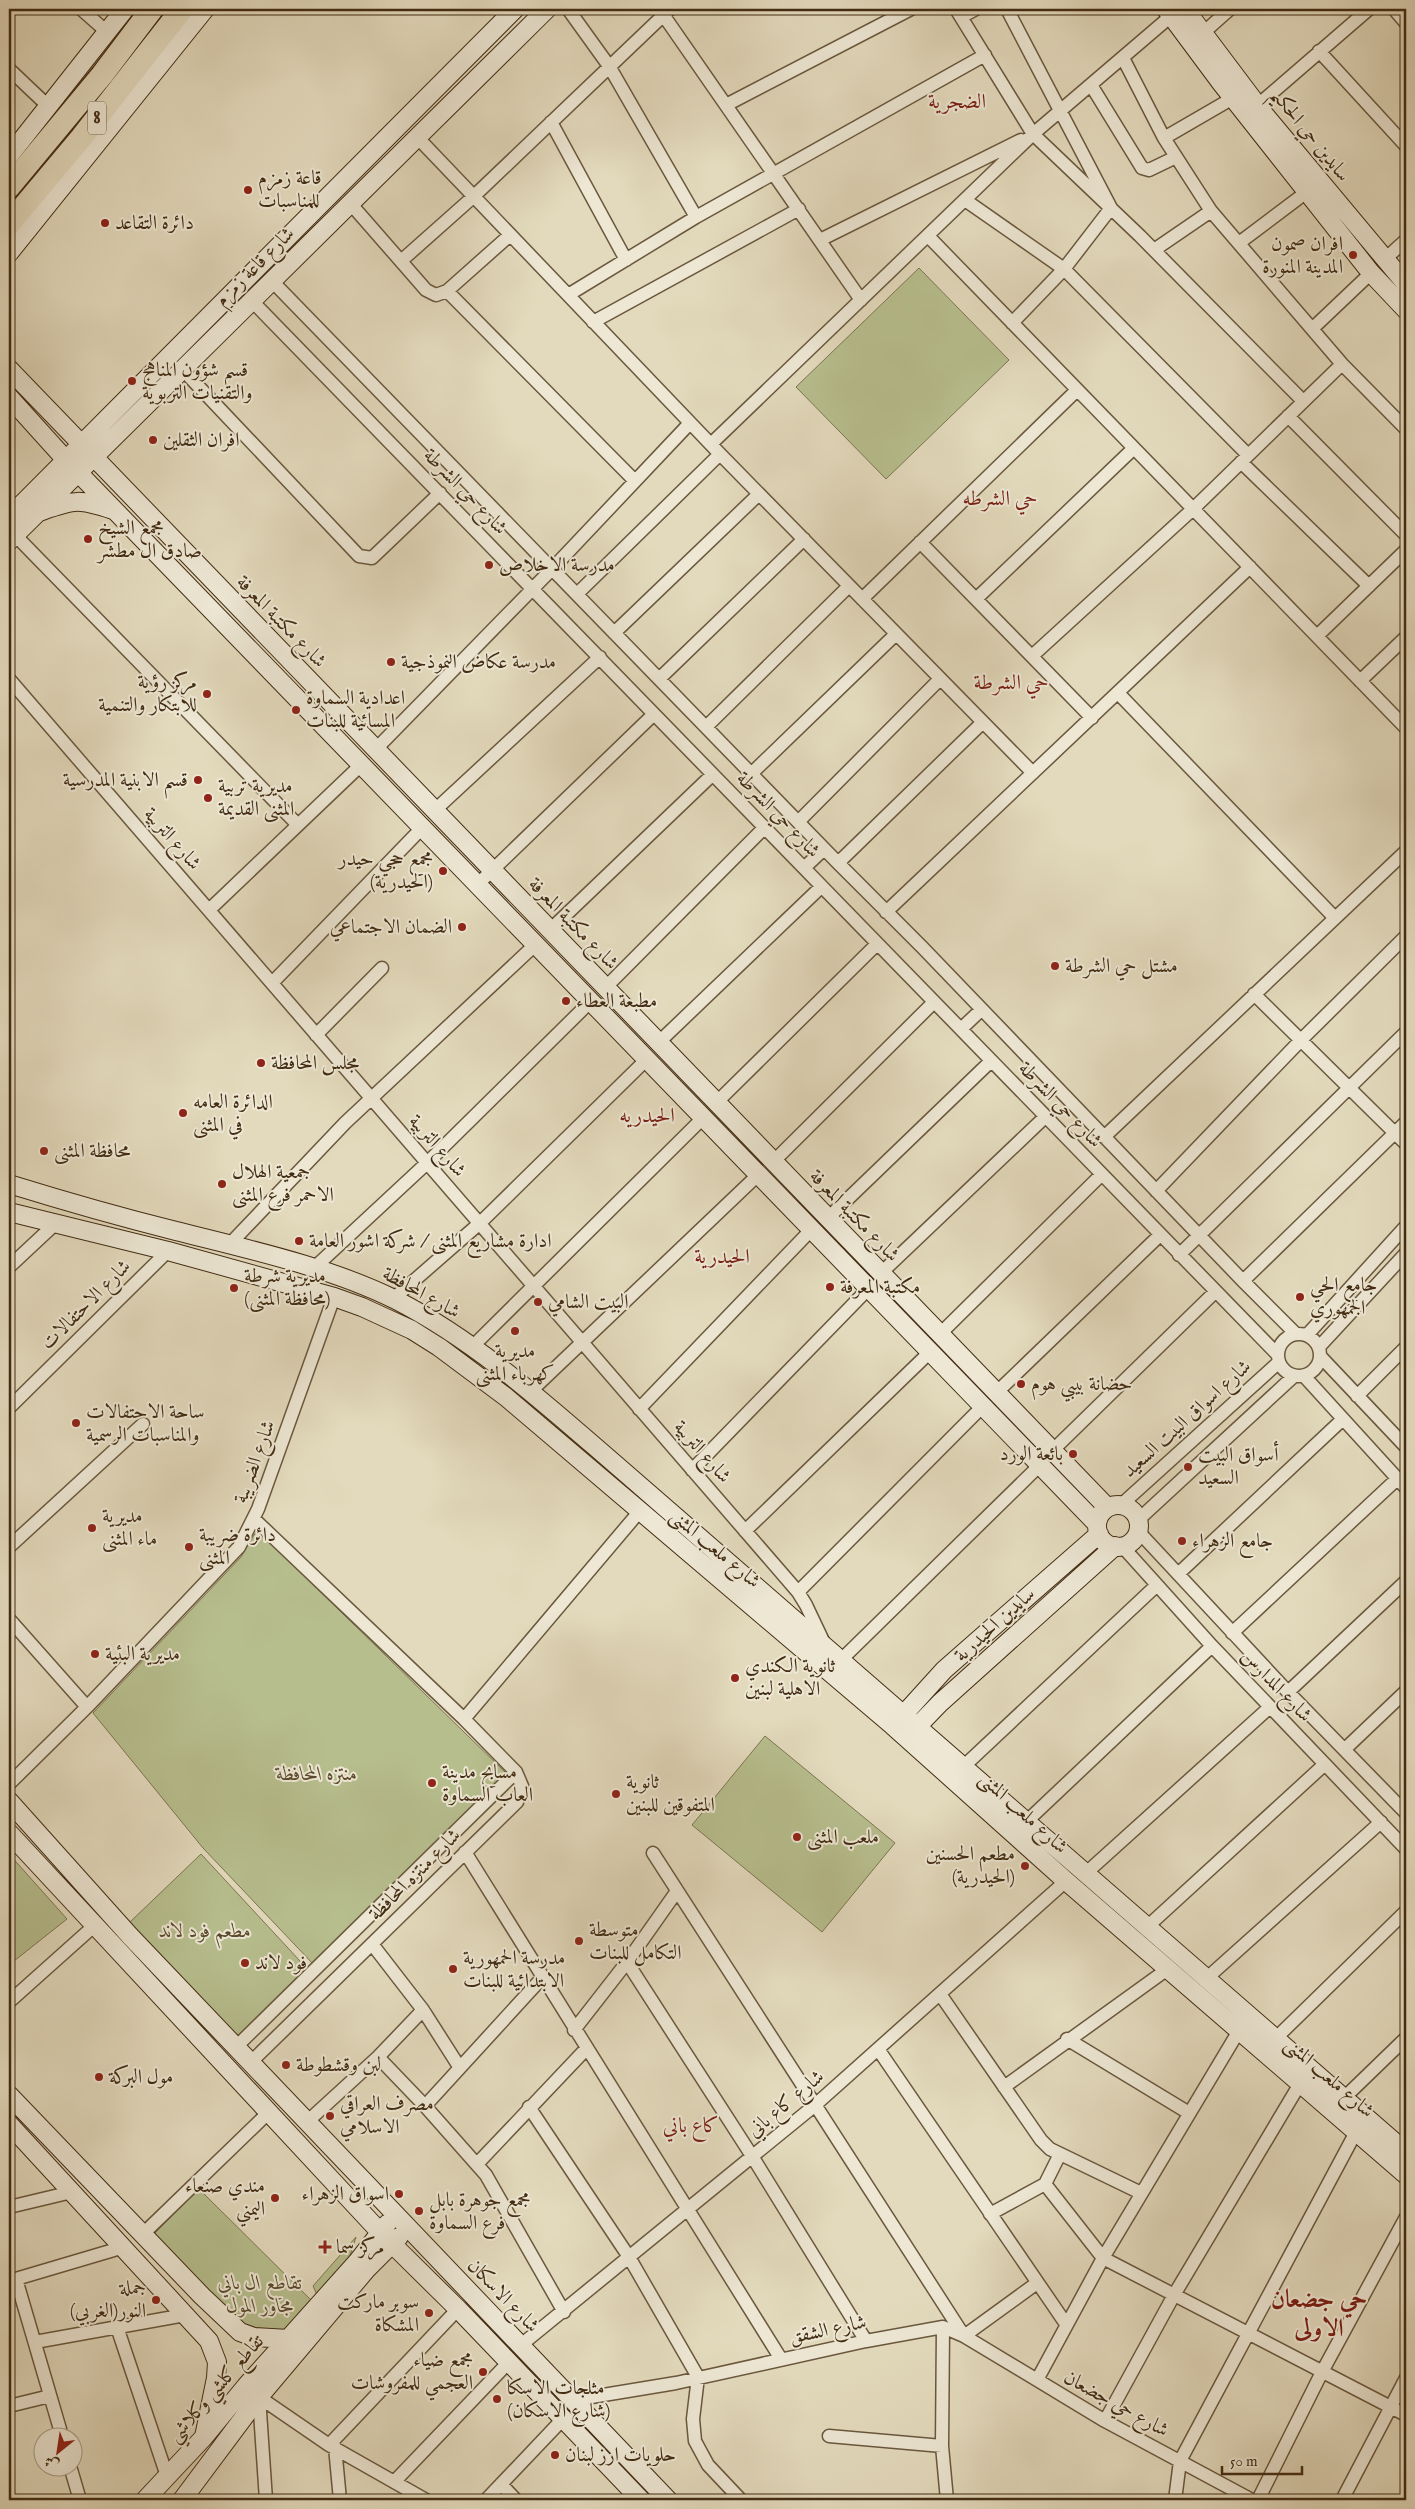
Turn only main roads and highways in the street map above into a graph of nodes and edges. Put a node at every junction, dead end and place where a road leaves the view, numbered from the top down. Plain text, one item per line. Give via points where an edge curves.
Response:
1 (124, 9) edge
2 (152, 9) edge
3 (182, 9) edge
4 (205, 9) edge
5 (515, 9) edge
6 (547, 9) edge
7 (1174, 11) edge
8 (166, 45) junction
9 (458, 65) junction
10 (474, 80) junction
11 (9, 156) edge
12 (9, 187) edge
13 (9, 224) edge
14 (9, 253) edge
15 (1406, 284) edge
16 (1406, 310) edge
17 (202, 321) junction
18 (217, 336) junction
19 (12, 377) edge
20 (9, 397) edge
21 (79, 444) junction
22 (65, 458) junction
23 (93, 458) junction
24 (78, 472) junction
25 (116, 510) junction
26 (37, 513) junction
27 (9, 516) edge
28 (12, 538) edge
29 (766, 1168) junction
30 (9, 1184) edge
31 (9, 1191) edge
32 (46, 1196) junction
33 (9, 1205) edge
34 (9, 1212) edge
35 (48, 1222) junction
36 (622, 1470) junction
37 (610, 1484) junction
38 (1114, 1506) junction
39 (1098, 1529) junction
40 (1119, 1546) junction
41 (904, 1727) junction
42 (9, 1801) edge
43 (9, 1833) edge
44 (1167, 1959) junction
45 (9, 2094) edge
46 (11, 2129) edge
47 (1406, 2152) edge
48 (1406, 2175) edge
49 (333, 2182) junction
50 (389, 2228) junction
51 (409, 2228) joint
52 (362, 2266) junction
53 (427, 2278) junction
54 (227, 2320) junction
55 (289, 2339) junction
56 (209, 2341) junction
57 (204, 2436) junction
58 (145, 2500) edge
59 (182, 2500) edge
60 (641, 2500) edge
61 (668, 2500) edge

1 - 11 main road
2 - 12 highway, 8
3 - 8 highway, 8
4 - 8 main road
5 - 9 main road, شارع قاعة زمزم
6 - 10 main road, شارع قاعة زمزم
7 - 15 main road, سايدين حي الحكيم via 1203,33 1258,105
7 - 16 main road via 1233,98 1371,273
8 - 13 highway, 8 via 81,138
8 - 14 main road
9 - 10 main road
9 - 17 main road, شارع قاعة زمزم
10 - 18 main road, شارع قاعة زمزم
17 - 18 main road
17 - 21 main road, شارع قاعة زمزم
18 - 23 main road, شارع قاعة زمزم
19 - 21 main road, شارع مكتبة المعرفة
20 - 22 main road, شارع مكتبة المعرفة
21 - 22 main road, شارع قاعة زمزم
21 - 23 main road, شارع مكتبة المعرفة
22 - 24 main road, شارع مكتبة المعرفة
22 - 27 main road, شارع قاعة زمزم
23 - 24 main road, شارع قاعة زمزم
23 - 29 main road, شارع مكتبة المعرفة via 716,1103
24 - 25 main road, شارع مكتبة المعرفة
24 - 26 main road, شارع قاعة زمزم
25 - 26 main road via 86,501 67,502
25 - 29 main road, شارع مكتبة المعرفة via 703,1118
26 - 28 main road, شارع قاعة زمزم
29 - 38 main road, شارع مكتبة المعرفة via 827,1219 1052,1451
29 - 39 main road, شارع مكتبة المعرفة via 812,1229
30 - 32 main road
31 - 32 main road
32 - 36 main road, شارع المحافظة via 230,1244 313,1269 393,1299 434,1321 472,1348
33 - 35 main road
34 - 35 main road
35 - 37 main road, شارع المحافظة via 334,1297 387,1317 439,1348 506,1397
36 - 37 main road
36 - 41 main road, شارع ملعب المثنى via 842,1660
37 - 41 main road, شارع ملعب المثنى via 639,1512
38 - 39 main road via 1098,1518
38 - 40 main road via 1131,1510 1138,1525 1132,1540
39 - 40 main road via 1105,1542
39 - 41 main road, سايدين الحيدرية via 944,1670
40 - 41 main road, سايدين الحيدرية
41 - 44 main road, شارع ملعب المثنى via 1066,1880
41 - 44 main road, شارع ملعب المثنى via 963,1767 1147,1927
42 - 50 main road, شارع الاسكان via 130,1936 308,2121
43 - 49 main road
44 - 47 main road, شارع ملعب المثنى via 1207,1978
44 - 48 main road, شارع ملعب المثنى via 1240,2029
45 - 54 main road
46 - 56 main road
49 - 50 main road
49 - 52 main road via 360,2223
50 - 51 main road, تقاطع كلشي وكلاشي
50 - 52 main road, تقاطع كلشي وكلاشي
50 - 53 main road, شارع الاسكان
51 - 61 main road, شارع الاسكان
52 - 53 main road via 384,2261 404,2264
52 - 55 main road, تقاطع كلشي وكلاشي
52 - 59 main road via 258,2397
53 - 60 main road, شارع الاسكان
54 - 55 main road via 240,2332 254,2337
54 - 56 main road via 222,2335
55 - 57 main road, تقاطع كلشي وكلاشي
56 - 57 main road via 217,2362
57 - 58 main road, تقاطع كلشي وكلاشي

